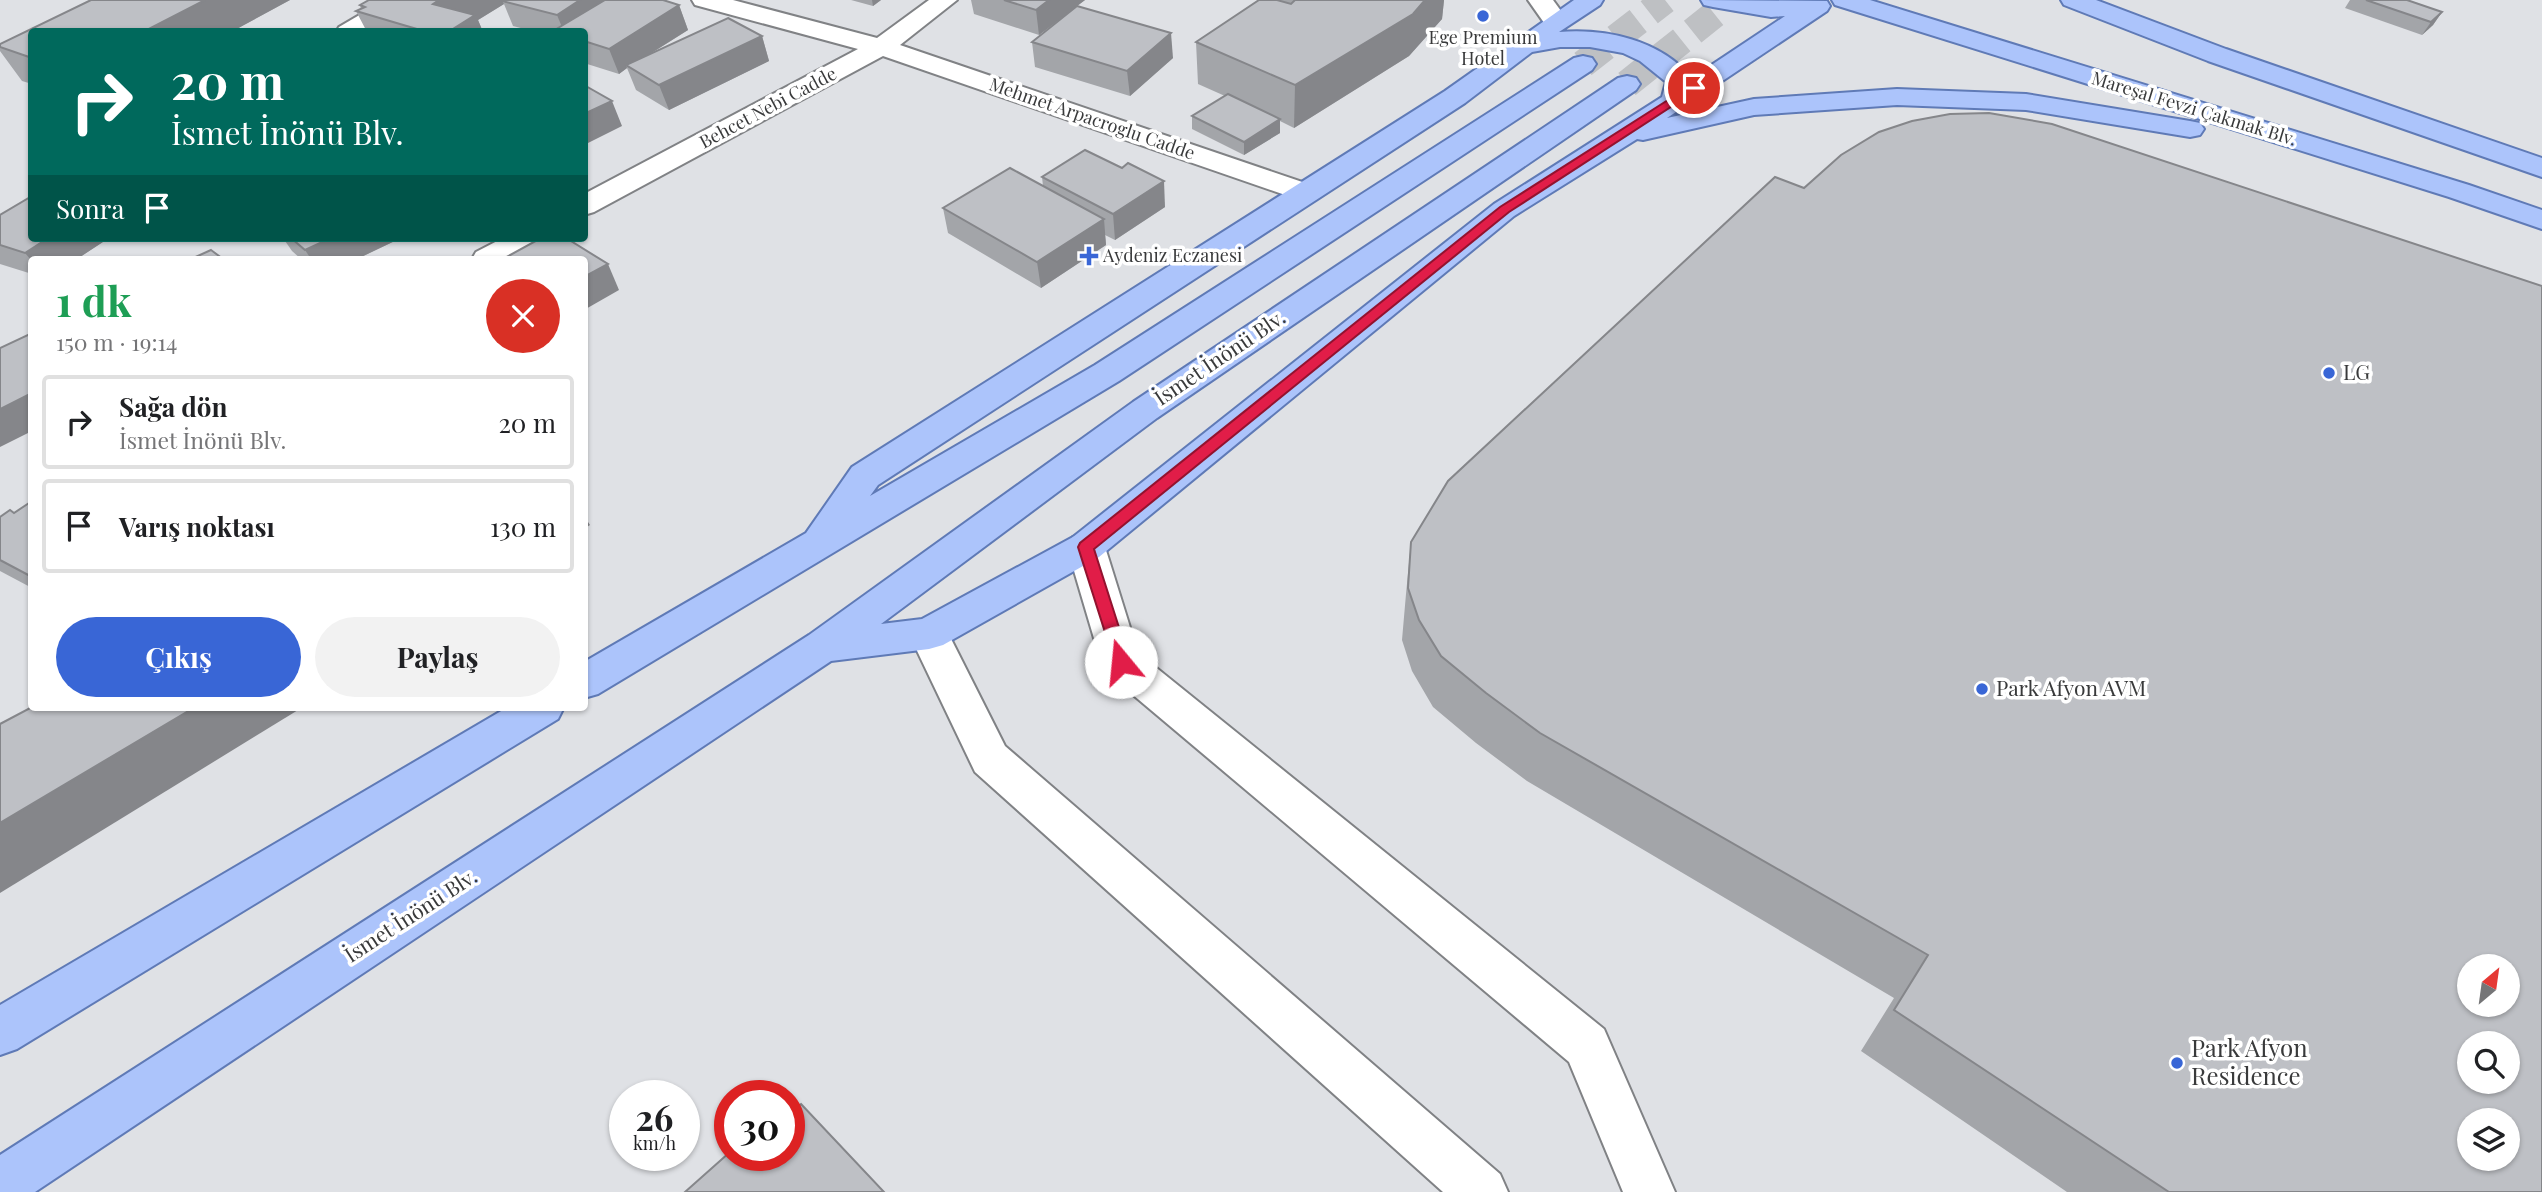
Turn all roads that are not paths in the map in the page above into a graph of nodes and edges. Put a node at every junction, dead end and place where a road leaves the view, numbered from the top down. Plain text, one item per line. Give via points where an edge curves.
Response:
1 (403, 0) edge
2 (704, 0) edge
3 (945, 0) edge
4 (1591, 0) edge
5 (1713, 0) edge
6 (2073, 0) edge
7 (1834, 2) edge
8 (1548, 11) edge
9 (355, 28) edge
10 (881, 47) junction
11 (1514, 53) junction
12 (1583, 64) tunnel mouth
13 (1627, 83) tunnel mouth
14 (1674, 102) junction
15 (1621, 137) junction
16 (2341, 154) junction
17 (2542, 168) edge
18 (1304, 192) junction
19 (588, 204) edge
20 (2542, 220) edge
21 (519, 242) edge
22 (493, 256) edge
23 (818, 543) junction
24 (1086, 547) junction
25 (929, 634) junction
26 (823, 646) junction
27 (588, 680) edge
28 (536, 711) edge
29 (0, 1032) edge
30 (0, 1185) edge
31 (1482, 1192) edge
32 (1650, 1192) edge

1 - 9 street
2 - 10 street, Mehmet Arpacroglu Cadde
3 - 10 street, Behcet Nebi Cadde
4 - 8 main road
5 - 7 main road via 1771,9
6 - 17 main road
7 - 14 main road, İsmet İnönü Blv.
7 - 16 main road, Mareşal Fevzi Çakmak Blv.
8 - 11 main road
10 - 18 street, Mehmet Arpacroglu Cadde
10 - 19 street, Behcet Nebi Cadde
11 - 14 main road via 1547,40 1590,38 1643,52 1680,80
11 - 18 main road via 1455,97
12 - 23 main road via 1107,373
13 - 26 main road, İsmet İnönü Blv. via 1145,410
14 - 15 main road, İsmet İnönü Blv.
15 - 16 main road via 1754,107 1897,97 2026,102
15 - 24 main road, İsmet İnönü Blv. via 1504,210
16 - 20 main road, Mareşal Fevzi Çakmak Blv.
18 - 23 main road via 865,476
21 - 22 street
23 - 27 main road
24 - 25 main road, İsmet İnönü Blv.
24 - 32 street via 1121,662 1587,1046
25 - 26 main road, İsmet İnönü Blv.
25 - 31 street via 990,759
26 - 30 main road, İsmet İnönü Blv.
28 - 29 main road

